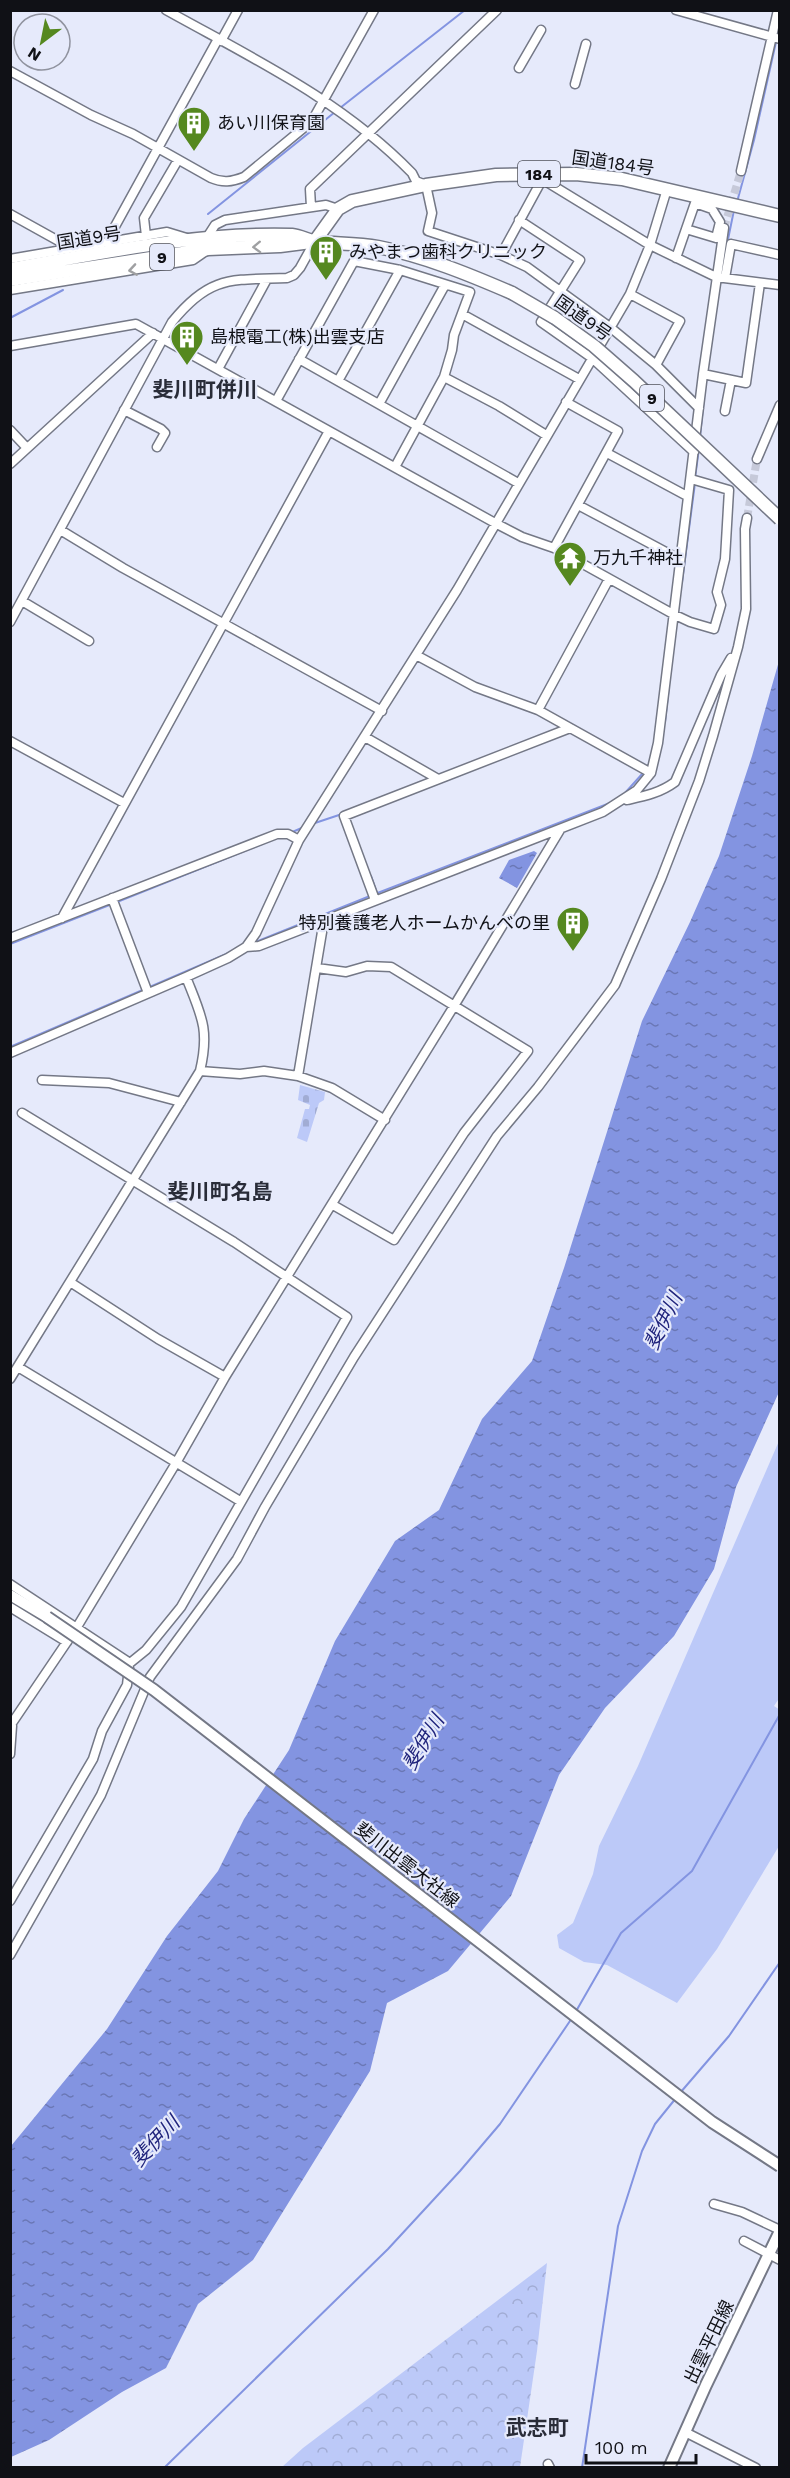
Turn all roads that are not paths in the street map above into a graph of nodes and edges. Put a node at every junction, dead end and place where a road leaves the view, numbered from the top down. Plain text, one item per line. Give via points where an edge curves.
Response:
1 (166, 10) edge
2 (238, 10) edge
3 (374, 10) edge
4 (497, 10) edge
5 (676, 10) edge
6 (778, 10) edge
7 (541, 30) dead end
8 (776, 38) edge
9 (219, 40) junction
10 (586, 44) dead end
11 (519, 68) dead end
12 (10, 70) edge
13 (575, 84) dead end
14 (325, 99) junction
15 (370, 133) junction
16 (158, 148) junction
17 (178, 160) junction
18 (741, 171) tunnel mouth
19 (544, 176) junction
20 (426, 186) junction
21 (667, 189) junction
22 (311, 207) junction
23 (338, 209) junction
24 (10, 213) edge
25 (780, 216) edge
26 (519, 220) junction
27 (724, 228) tunnel mouth
28 (686, 229) junction
29 (146, 236) junction
30 (192, 240) junction
31 (315, 241) junction
32 (112, 242) junction
33 (207, 244) junction
34 (650, 245) junction
35 (67, 254) junction
36 (501, 255) junction
37 (780, 255) edge
38 (676, 258) junction
39 (10, 259) edge
40 (116, 264) junction
41 (400, 270) junction
42 (99, 276) junction
43 (720, 278) junction
44 (267, 279) junction
45 (11, 280) edge
46 (760, 283) junction
47 (445, 285) junction
48 (780, 285) edge
49 (560, 292) junction
50 (630, 294) junction
51 (462, 314) junction
52 (611, 328) junction
53 (153, 333) junction
54 (164, 338) junction
55 (10, 346) edge
56 (592, 358) junction
57 (299, 359) junction
58 (656, 365) junction
59 (218, 369) junction
60 (703, 374) junction
61 (444, 377) junction
62 (579, 379) junction
63 (731, 380) junction
64 (338, 381) junction
65 (276, 401) junction
66 (566, 402) junction
67 (379, 404) junction
68 (780, 405) edge
69 (699, 408) junction
70 (124, 410) junction
71 (724, 411) dead end
72 (418, 426) junction
73 (10, 430) edge
74 (329, 431) junction
75 (546, 435) junction
76 (158, 447) dead end
77 (27, 448) junction
78 (694, 452) junction
79 (607, 453) junction
80 (757, 459) tunnel mouth
81 (10, 464) edge
82 (395, 467) junction
83 (690, 479) junction
84 (518, 483) junction
85 (687, 496) junction
86 (578, 505) junction
87 (747, 518) tunnel mouth
88 (780, 519) edge
89 (495, 523) junction
90 (62, 531) junction
91 (554, 548) junction
92 (679, 559) junction
93 (609, 579) junction
94 (22, 601) junction
95 (673, 614) junction
96 (10, 622) edge
97 (224, 623) junction
98 (89, 641) dead end
99 (738, 647) junction
100 (416, 655) junction
101 (538, 710) junction
102 (382, 711) junction
103 (570, 728) junction
104 (365, 737) junction
105 (10, 741) edge
106 (651, 773) junction
107 (438, 779) junction
108 (624, 800) junction
109 (124, 803) junction
110 (560, 830) junction
111 (299, 840) junction
112 (112, 898) junction
113 (375, 900) junction
114 (62, 918) junction
115 (324, 920) junction
116 (10, 938) edge
117 (246, 947) junction
118 (316, 968) junction
119 (186, 977) junction
120 (148, 993) junction
121 (454, 1006) junction
122 (10, 1053) edge
123 (200, 1071) junction
124 (298, 1076) junction
125 (42, 1080) dead end
126 (181, 1102) junction
127 (22, 1113) dead end
128 (385, 1120) junction
129 (132, 1181) junction
130 (333, 1204) junction
131 (289, 1278) junction
132 (70, 1282) junction
133 (18, 1367) junction
134 (225, 1377) junction
135 (10, 1380) edge
136 (176, 1463) junction
137 (240, 1501) junction
138 (10, 1584) edge
139 (10, 1595) edge
140 (10, 1607) edge
141 (77, 1627) junction
142 (68, 1642) junction
143 (130, 1663) junction
144 (11, 1726) edge
145 (10, 1754) edge
146 (10, 1901) edge
147 (10, 1955) edge
148 (780, 2166) edge
149 (714, 2204) dead end
150 (780, 2231) edge
151 (744, 2241) dead end
152 (768, 2254) junction
153 (780, 2260) edge
154 (685, 2432) junction
155 (669, 2468) edge
156 (756, 2468) edge

1 - 9 street
2 - 9 street
3 - 14 street
4 - 15 street
5 - 8 street
6 - 8 street
7 - 11 street
8 - 18 street
9 - 14 street
9 - 16 street
10 - 13 street
12 - 16 street
14 - 15 street
14 - 17 street via 312,121 244,177 222,183
15 - 20 street via 416,181
15 - 22 street via 310,189
16 - 17 street
16 - 32 street via 113,230
17 - 29 street via 144,218
19 - 20 highway, 国道184号 / 184 via 496,175
19 - 21 highway, 国道184号 / 184 via 622,179
19 - 26 street
19 - 34 street
20 - 23 highway, 国道184号 / 184 via 366,197
20 - 36 street via 432,213 428,231
21 - 25 highway, 国道184号 / 184
21 - 34 street
22 - 23 street via 326,205
22 - 33 street via 225,220 215,225
23 - 31 highway
24 - 35 street via 64,244
26 - 36 street
26 - 49 street via 580,260
27 - 43 street
28 - 28 street via 695,204 712,209 720,222 716,238
28 - 38 street
29 - 30 street via 167,232
29 - 32 street
30 - 33 highway, 国道9号 / 9
30 - 35 highway, 国道9号 / 9
31 - 33 highway, 国道9号 / 9 via 295,235
31 - 44 street via 294,275
31 - 88 highway, 国道9号 / 9, bridge via 376,247 420,257 512,293 555,318 634,381
32 - 35 street
33 - 40 highway, 国道9号 / 9
33 -> 42 street via 193,260
34 - 38 street
34 - 50 street
35 - 39 street
35 - 45 highway, 国道9号 / 9
36 - 49 street via 527,267
37 - 43 street via 731,244
38 - 43 street
40 - 42 street
40 - 45 highway, 国道9号 / 9
41 - 47 street
41 - 57 street via 354,261
41 - 64 street
42 - 45 street
43 - 46 street
43 - 60 street
44 - 54 street via 237,279 212,287 189,301
44 - 59 street
46 - 48 street
46 - 63 street via 746,383
47 - 51 street via 470,292
47 - 67 street
49 - 52 street
49 - 56 street via 542,322
50 - 52 street
50 - 58 street via 680,321
51 - 61 street
51 - 62 street
52 - 56 street
52 - 58 street
53 - 54 street
53 - 55 street via 136,324
53 - 77 street
54 - 59 street
54 - 70 street
56 - 62 street
56 - 78 street
57 - 64 street
57 - 65 street
58 - 69 street
59 - 65 street
60 - 63 street
60 - 69 street
61 - 72 street
61 - 75 street
62 - 66 street
63 - 71 street
64 - 67 street
65 - 74 street
66 - 75 street
66 - 79 street via 618,430
67 - 72 street
68 - 80 street
69 - 78 street
70 - 76 street via 165,433
70 - 90 street
72 - 82 street
72 - 84 street
73 - 77 street
74 - 82 street
74 - 97 street
75 - 84 street
77 - 81 street
78 - 83 street
79 - 85 street
79 - 86 street
82 - 89 street
83 - 85 street
83 - 95 street via 729,490 725,559 717,592 721,605 714,629
84 - 89 street
85 - 92 street
86 - 91 street
86 - 92 street
87 - 99 street via 746,609
89 - 91 street
89 - 100 street
90 - 94 street
90 - 97 street
91 - 93 street
92 - 95 street
93 - 95 street
93 - 101 street
94 - 96 street
94 - 98 street
95 - 106 street
97 - 102 street
97 - 109 street
99 - 108 street via 721,675 675,782 651,795
99 - 147 street via 699,781 615,985 497,1136 354,1357 237,1559 150,1677 101,1796
100 - 101 street via 475,687
100 - 102 street
101 - 103 street
102 - 104 street
103 - 106 street
103 - 107 street
104 - 107 street
104 - 111 street
105 - 109 street
106 - 108 street
107 - 113 street via 344,816
108 - 110 street
109 - 114 street
110 - 113 street
110 - 121 street
111 - 112 street via 277,834
111 - 117 street
112 - 114 street
112 - 120 street
113 - 115 street
114 - 116 street
115 - 117 street via 259,946
115 - 118 street
117 - 119 street
118 - 121 street via 346,972 367,966 391,967
118 - 124 street
119 - 120 street
119 - 123 street via 205,1026
120 - 122 street
121 - 128 street
121 - 130 street via 528,1051 464,1132 393,1240
123 - 124 street via 264,1071
123 - 126 street
124 - 128 street via 332,1088
125 - 126 street via 110,1083
126 - 129 street
127 - 129 street
128 - 130 street
129 - 131 street
129 - 132 street
130 - 131 street
131 - 134 street
131 - 137 street via 346,1317
132 - 133 street
132 - 134 street
133 - 135 street
133 - 136 street
134 - 136 street
136 - 137 street
136 - 141 street
137 - 143 street via 181,1607 146,1650
138 - 141 street
139 - 148 main road, 斐川出雲大社線, bridge via 154,1690 712,2122
140 - 142 street
141 - 142 street
141 - 143 street
142 - 144 street
143 - 146 street via 127,1685 102,1731 93,1759
144 - 145 street
149 - 150 street via 742,2212
150 - 152 main road, 出雲平田線
151 - 152 street
152 - 153 street
152 - 154 main road, 出雲平田線
154 - 155 main road, 出雲平田線
154 - 156 street

